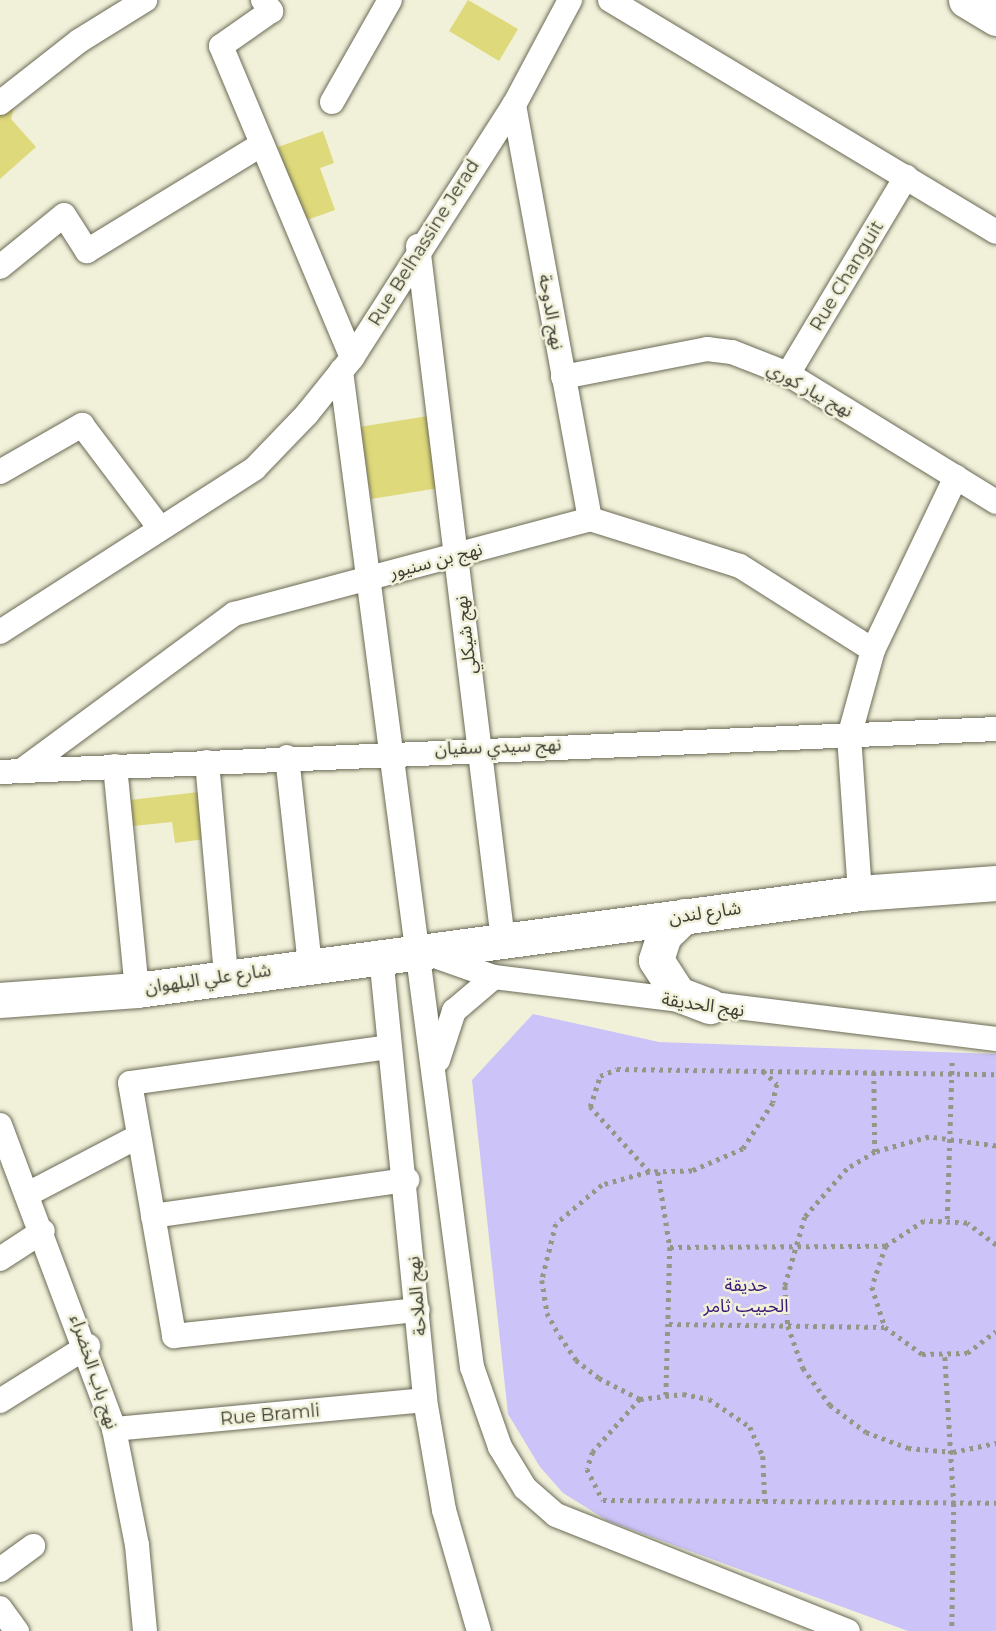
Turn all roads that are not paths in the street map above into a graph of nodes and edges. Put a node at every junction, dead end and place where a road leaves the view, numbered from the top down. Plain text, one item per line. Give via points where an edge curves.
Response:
1 (145, 0) edge
2 (390, 0) edge
3 (570, 0) edge
4 (610, 0) edge
5 (966, 0) edge
6 (267, 6) edge
7 (996, 18) edge
8 (332, 102) dead end
9 (0, 103) edge
10 (514, 105) junction
11 (262, 144) junction
12 (906, 177) junction
13 (996, 232) edge
14 (418, 246) junction
15 (0, 267) edge
16 (346, 365) junction
17 (788, 374) junction
18 (563, 377) junction
19 (0, 472) edge
20 (956, 477) junction
21 (996, 502) edge
22 (590, 519) junction
23 (160, 528) junction
24 (457, 556) junction
25 (371, 578) junction
26 (0, 632) edge
27 (873, 650) junction
28 (996, 729) edge
29 (849, 737) junction
30 (479, 747) junction
31 (388, 752) junction
32 (287, 758) junction
33 (207, 762) junction
34 (115, 766) junction
35 (10, 772) edge
36 (996, 883) edge
37 (860, 893) junction
38 (684, 916) junction
39 (503, 940) junction
40 (415, 949) junction
41 (381, 956) junction
42 (310, 965) junction
43 (226, 975) junction
44 (495, 976) junction
45 (137, 990) junction
46 (0, 1000) edge
47 (710, 1006) junction
48 (996, 1039) edge
49 (389, 1047) junction
50 (436, 1071) junction
51 (0, 1125) edge
52 (139, 1136) junction
53 (407, 1180) junction
54 (27, 1194) junction
55 (153, 1216) junction
56 (43, 1231) junction
57 (0, 1259) edge
58 (418, 1310) junction
59 (88, 1346) junction
60 (425, 1400) junction
61 (0, 1401) edge
62 (114, 1429) junction
63 (33, 1546) dead end
64 (0, 1570) edge
65 (0, 1608) edge
66 (17, 1631) edge
67 (145, 1631) edge
68 (479, 1631) edge
69 (848, 1631) edge

1 - 9 street via 79,41
2 - 8 street
3 - 10 street, Rue Belhassine Jerad
4 - 12 street
5 - 7 main road
6 - 11 street via 220,46
10 - 14 street, Rue Belhassine Jerad
10 - 18 street, نهج الدوحة
11 - 15 street via 87,251 64,215
11 - 16 street
12 - 13 street
12 - 17 street, Rue Changuit
14 - 16 street, Rue Belhassine Jerad
14 - 24 street, نهج شيكلي
16 - 23 street, Rue Belhassine Jerad via 255,468
16 - 25 street
17 - 18 street, نهج بيار كوري via 707,349
17 - 20 street, نهج بيار كوري
18 - 22 street, نهج الدوحة
19 - 23 street via 82,425
20 - 21 street, نهج بيار كوري
20 - 27 street
22 - 24 street, نهج بن سنيور
22 - 27 street via 740,566
23 - 26 street, Rue Belhassine Jerad
24 - 25 street, نهج بن سنيور
24 - 30 street, نهج شيكلي
25 - 31 street
25 - 35 street, نهج بن سنيور via 216,623
27 - 29 street
28 - 29 street, نهج سيدي سفيان
29 - 30 street, نهج سيدي سفيان
29 - 37 street
30 - 31 street, نهج سيدي سفيان
30 - 39 street, نهج شيكلي
31 - 32 street, نهج سيدي سفيان
31 - 40 street
32 - 33 street, نهج سيدي سفيان
32 - 42 street
33 - 34 street, نهج سيدي سفيان
33 - 43 street
34 - 35 street, نهج سيدي سفيان
34 - 45 street
36 - 37 main road, شارع لندن
37 - 38 main road, شارع لندن
38 - 39 main road, شارع لندن
38 - 47 main road via 664,935 656,960 678,994
39 - 40 main road, شارع لندن
40 - 41 main road, شارع علي البلهوان
40 - 44 street, نهج الحديقة
40 - 50 street
41 - 42 main road, شارع علي البلهوان
41 - 49 street, نهج الملاحة
42 - 43 main road, شارع علي البلهوان
43 - 45 main road, شارع علي البلهوان
44 - 47 street, نهج الحديقة
44 - 50 street via 454,1011
45 - 46 main road, شارع علي البلهوان
47 - 48 street, نهج الحديقة via 952,1038
49 - 52 street via 130,1083
49 - 53 street, نهج الملاحة
50 - 69 street via 472,1367 500,1447 525,1488 591,1533
51 - 54 street, نهج باب الخضراء
52 - 54 street
52 - 55 street
53 - 55 street
53 - 58 street, نهج الملاحة
54 - 56 street, نهج باب الخضراء
55 - 58 street via 174,1336
56 - 57 street
56 - 59 street, نهج باب الخضراء
58 - 60 street, نهج الملاحة
59 - 61 street
59 - 62 street, نهج باب الخضراء
60 - 62 street, Rue Bramli
60 - 68 street, نهج الملاحة via 444,1510
62 - 67 street, نهج باب الخضراء via 137,1545
63 - 64 street
65 - 66 street

